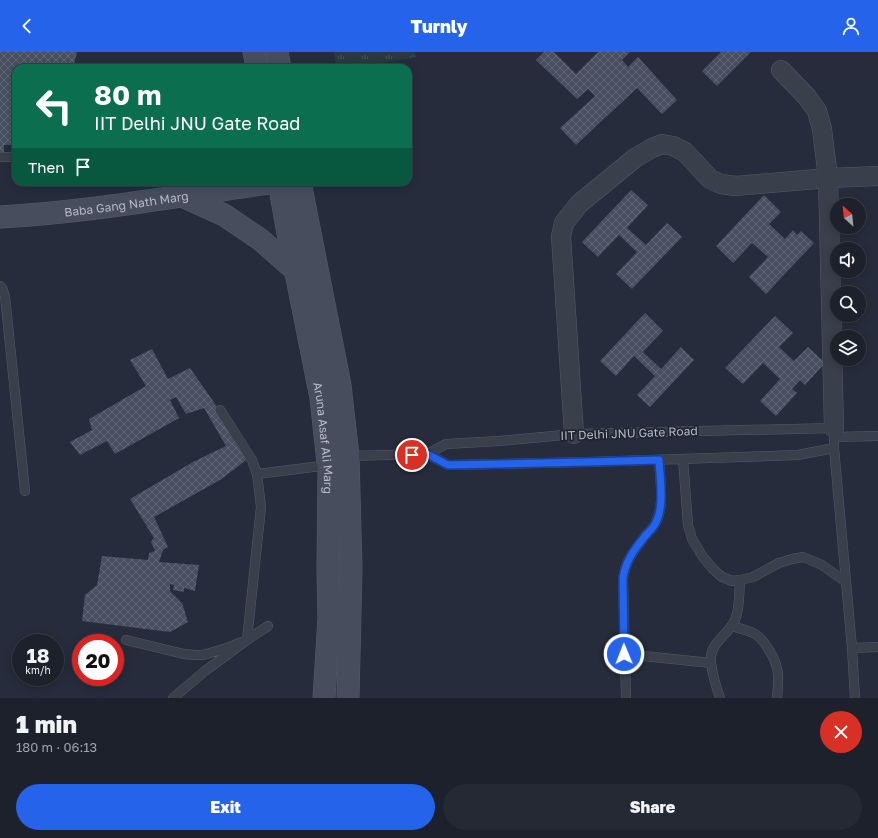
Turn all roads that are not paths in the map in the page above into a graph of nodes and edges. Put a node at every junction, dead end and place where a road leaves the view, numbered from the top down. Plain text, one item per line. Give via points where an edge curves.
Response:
1 (254, 52) edge
2 (277, 52) edge
3 (256, 64) edge
4 (279, 64) edge
5 (781, 70) dead end
6 (0, 157) edge
7 (12, 157) edge
8 (878, 176) edge
9 (828, 178) junction
10 (169, 186) edge
11 (248, 186) edge
12 (280, 186) edge
13 (301, 186) edge
14 (182, 196) junction
15 (0, 205) edge
16 (0, 217) edge
17 (296, 271) junction
18 (0, 286) edge
19 (220, 410) dead end
20 (834, 433) junction
21 (574, 434) junction
22 (878, 436) edge
23 (834, 448) junction
24 (427, 454) junction
25 (348, 456) junction
26 (683, 459) junction
27 (659, 460) junction
28 (328, 465) junction
29 (257, 474) junction
30 (26, 491) dead end
31 (740, 580) junction
32 (846, 582) junction
33 (268, 626) dead end
34 (731, 626) junction
35 (126, 640) dead end
36 (247, 640) junction
37 (878, 647) edge
38 (852, 648) junction
39 (624, 654) junction
40 (711, 663) junction
41 (173, 698) edge
42 (324, 698) edge
43 (348, 698) edge
44 (626, 698) edge
45 (720, 698) edge
46 (777, 698) edge
47 (855, 698) edge

1 - 3 main road
2 - 4 main road
5 - 9 street via 817,111 822,129
6 - 7 lane
8 - 9 street
9 - 20 street
9 - 21 street via 734,186 721,184 710,179 685,152 662,144 635,158 579,204 564,224 561,236
10 - 15 main road, Baba Gang Nath Marg
11 - 14 main road, Baba Gang Nath Marg
12 - 17 main road, Aruna Asaf Ali Marg
13 - 25 main road, Aruna Asaf Ali Marg via 340,385
14 - 16 main road, Baba Gang Nath Marg via 123,205
14 - 17 main road via 224,215 261,240
17 - 28 main road, Aruna Asaf Ali Marg via 321,398
18 - 30 lane via 5,296
19 - 29 lane via 252,460
20 - 21 lane, IIT Delhi JNU Gate Road
20 - 22 lane, IIT Delhi JNU Gate Road
20 - 23 lane
21 - 24 lane, IIT Delhi JNU Gate Road via 446,444
23 - 26 lane, IIT Delhi JNU Gate Road via 798,455
23 - 32 lane
24 - 25 lane, IIT Delhi JNU Gate Road
24 - 27 lane, IIT Delhi JNU Gate Road via 448,465
25 - 43 main road, Aruna Asaf Ali Marg via 351,569
26 - 27 lane, IIT Delhi JNU Gate Road
26 - 31 lane via 688,525 692,539 717,573 722,577
27 - 39 lane via 659,512 655,524 629,557 623,578
28 - 29 lane
28 - 42 main road, Aruna Asaf Ali Marg via 329,618
29 - 36 lane via 261,507
31 - 32 lane via 753,577 779,563 803,557 822,565
31 - 34 lane via 738,608
32 - 38 lane
33 - 36 lane
34 - 40 lane via 712,651
34 - 46 lane via 755,634 764,641 775,659 778,671
35 - 36 lane via 195,655 203,655
36 - 41 lane
37 - 38 lane
38 - 47 lane
39 - 40 lane
39 - 44 lane
40 - 45 lane

